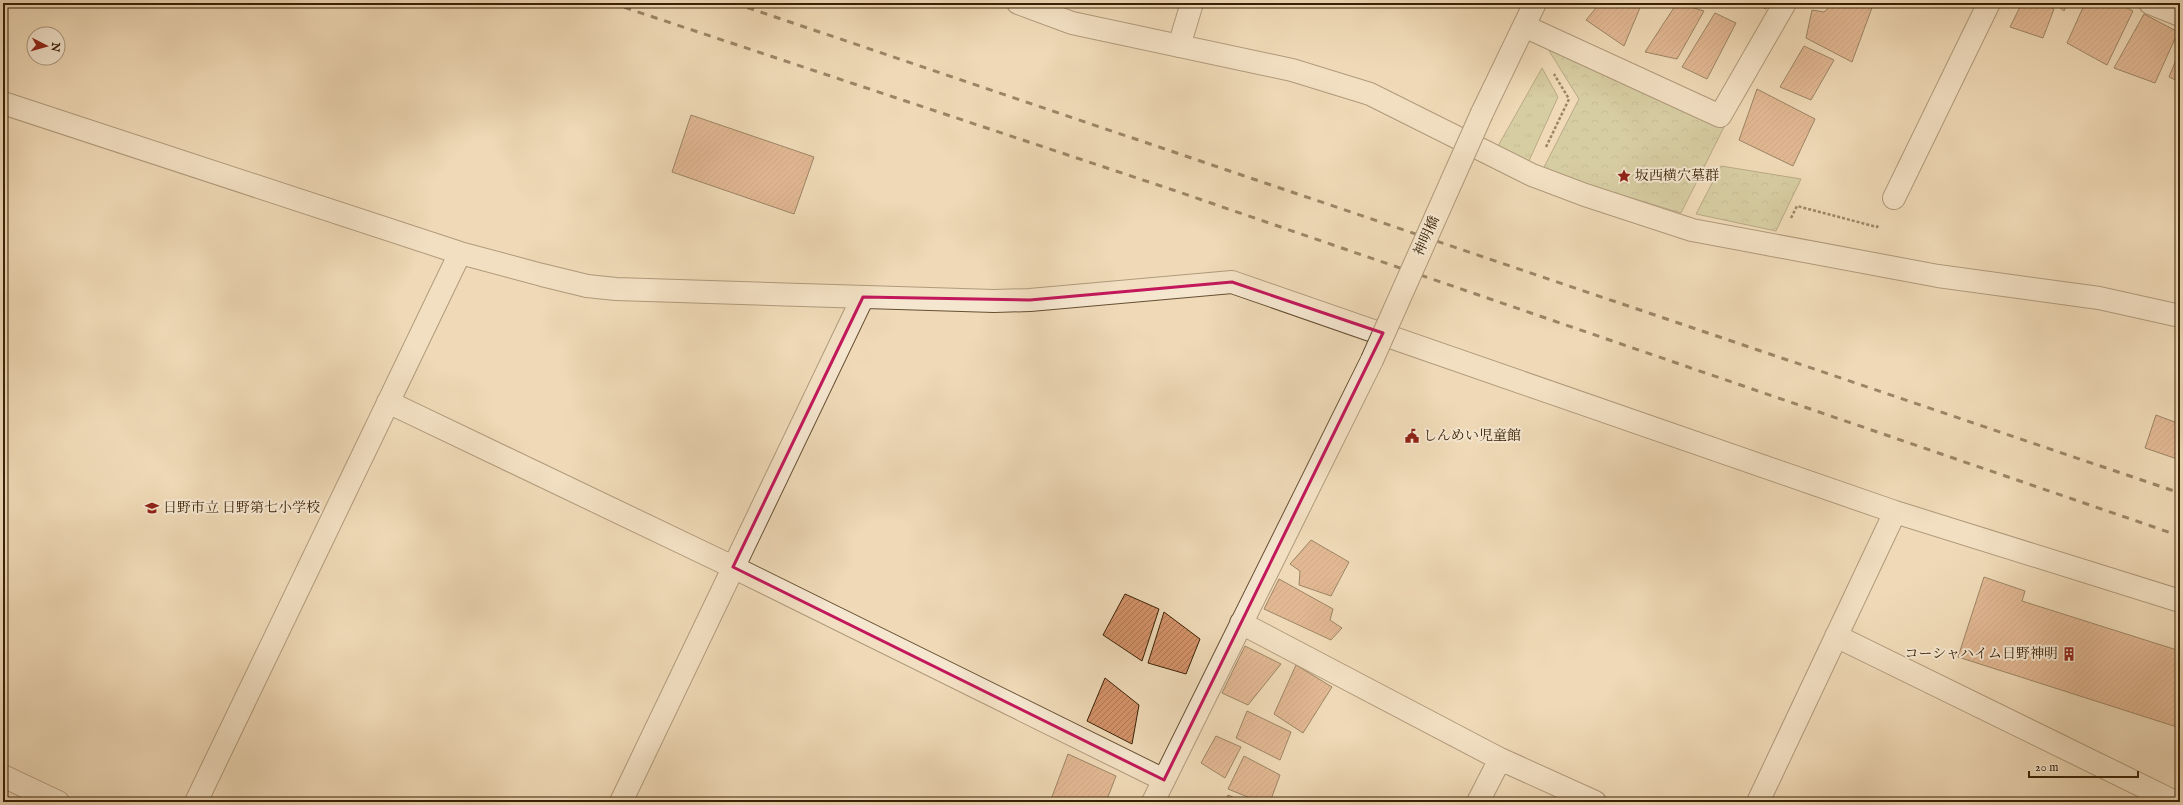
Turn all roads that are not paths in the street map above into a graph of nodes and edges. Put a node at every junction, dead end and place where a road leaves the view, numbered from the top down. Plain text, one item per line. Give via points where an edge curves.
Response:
1 (1018, 3) edge
2 (1192, 3) edge
3 (1535, 3) edge
4 (1785, 3) edge
5 (1989, 3) edge
6 (2150, 3) edge
7 (2180, 15) edge
8 (1524, 26) junction
9 (1179, 46) junction
10 (3, 103) edge
11 (1894, 198) road end
12 (460, 253) junction
13 (863, 297) junction
14 (2180, 316) edge
15 (388, 402) junction
16 (1895, 512) junction
17 (732, 566) junction
18 (2180, 602) edge
19 (1242, 623) junction
20 (1836, 636) junction
21 (1500, 759) junction
22 (3, 776) edge
23 (1164, 780) junction
24 (58, 802) edge
25 (196, 802) edge
26 (621, 802) edge
27 (1153, 802) edge
28 (1478, 802) edge
29 (1595, 802) edge
30 (1758, 802) edge
31 (2175, 802) edge

1 - 9 street via 1072,23
2 - 9 street
3 - 8 street, 神明橋
4 - 8 street via 1720,116
5 - 11 street
6 - 7 street
8 - 19 street, 神明橋, bridge via 1482,113 1372,360
9 - 14 street via 1292,70 1370,94 1532,175 1692,230 1938,276 2099,298
10 - 12 street
12 - 13 street via 587,286
12 - 15 street
13 - 16 street via 1030,300 1232,282
13 - 17 street
15 - 17 street
15 - 25 street
16 - 18 street
16 - 20 street
17 - 23 street
17 - 26 street
19 - 21 street
19 - 23 street, 神明橋
20 - 30 street
20 - 31 street
21 - 28 street
21 - 29 street
22 - 24 street
23 - 27 street, 神明橋

